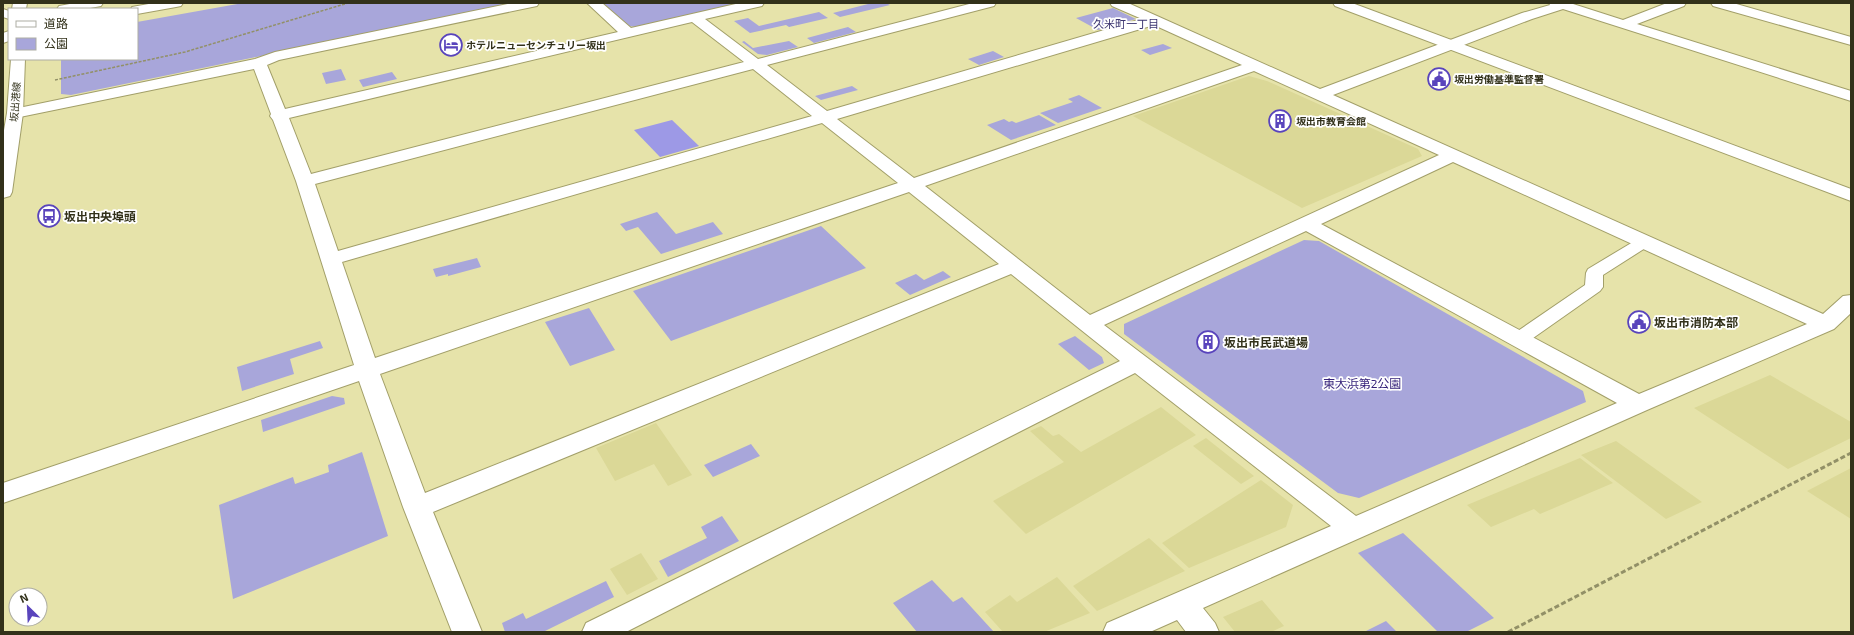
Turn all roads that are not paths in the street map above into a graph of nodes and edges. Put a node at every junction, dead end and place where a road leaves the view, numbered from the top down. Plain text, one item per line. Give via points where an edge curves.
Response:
1 (96, 3) edge
2 (176, 3) edge
3 (532, 3) edge
4 (594, 3) edge
5 (757, 3) edge
6 (989, 3) edge
7 (1117, 3) edge
8 (1340, 3) edge
9 (1679, 3) edge
10 (1718, 3) edge
11 (1560, 4) edge
12 (69, 8) edge
13 (138, 10) edge
14 (695, 18) junction
15 (1155, 20) junction
16 (1624, 24) junction
17 (1851, 25) edge
18 (628, 33) junction
19 (1830, 35) junction
20 (1851, 41) edge
21 (1451, 44) junction
22 (18, 60) edge
23 (260, 63) junction
24 (755, 63) junction
25 (1254, 66) junction
26 (1318, 94) junction
27 (1851, 96) edge
28 (15, 113) junction
29 (278, 116) junction
30 (826, 117) junction
31 (7, 150) edge
32 (1452, 156) junction
33 (305, 181) junction
34 (910, 185) junction
35 (3, 192) edge
36 (1851, 195) edge
37 (1306, 224) junction
38 (1644, 242) junction
39 (332, 259) junction
40 (1012, 266) junction
41 (1851, 301) edge
42 (1088, 324) junction
43 (1826, 324) junction
44 (1519, 339) junction
45 (1137, 362) junction
46 (368, 369) junction
47 (1638, 404) junction
48 (3, 494) edge
49 (417, 507) junction
50 (1354, 528) junction
51 (1182, 604) junction
52 (467, 632) edge
53 (597, 632) edge
54 (1118, 632) edge
55 (1204, 632) edge

1 - 12 street
2 - 13 street
3 - 23 street via 275,56
4 - 18 street
5 - 14 street
6 - 24 street
7 - 15 street
8 - 21 street
9 - 16 street
10 - 19 street
11 - 16 street
11 - 21 street
14 - 18 street
14 - 24 street
15 - 25 street
15 - 30 street
16 - 27 street
17 - 19 street
18 - 29 street
19 - 20 street
21 - 26 street
21 - 36 street
22 - 28 street, 坂出港線
23 - 28 street
23 - 29 street
24 - 30 street
24 - 33 street
25 - 26 street
25 - 34 street
26 - 32 street
28 - 31 street, 坂出港線
29 - 33 street
30 - 34 street
30 - 39 street
31 - 35 street, 坂出港線
32 - 37 street
32 - 38 street
33 - 39 street
34 - 40 street
34 - 46 street
37 - 42 street
37 - 44 street
38 - 43 street
38 - 44 lane via 1594,273 1594,287
39 - 46 street
40 - 42 street
40 - 49 street
41 - 43 street
42 - 45 street
43 - 47 street
44 - 47 street
45 - 50 street
45 - 53 street
46 - 48 street
46 - 49 street
47 - 50 street
49 - 52 street
50 - 51 street
51 - 54 street
51 - 55 street

